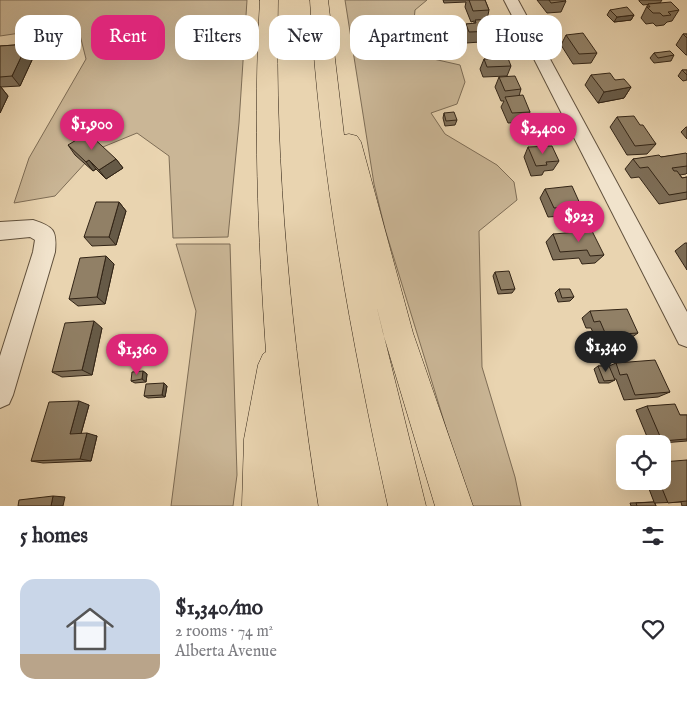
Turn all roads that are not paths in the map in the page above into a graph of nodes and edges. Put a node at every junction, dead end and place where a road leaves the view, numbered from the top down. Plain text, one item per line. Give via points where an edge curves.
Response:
1 (269, 0) edge
2 (319, 0) edge
3 (511, 0) edge
4 (320, 15) edge
5 (324, 60) edge
6 (328, 60) edge
7 (0, 231) edge
8 (280, 331) junction
9 (687, 336) edge
10 (0, 395) edge
11 (261, 506) edge
12 (299, 506) edge
13 (407, 506) edge
14 (454, 506) edge

1 - 8 highway via 266,63 268,174
2 - 4 highway
3 - 9 street
5 - 13 highway via 340,187
6 - 14 highway via 398,333
7 - 10 street via 32,228 46,236 44,252
8 - 11 highway via 261,439
8 - 12 highway

